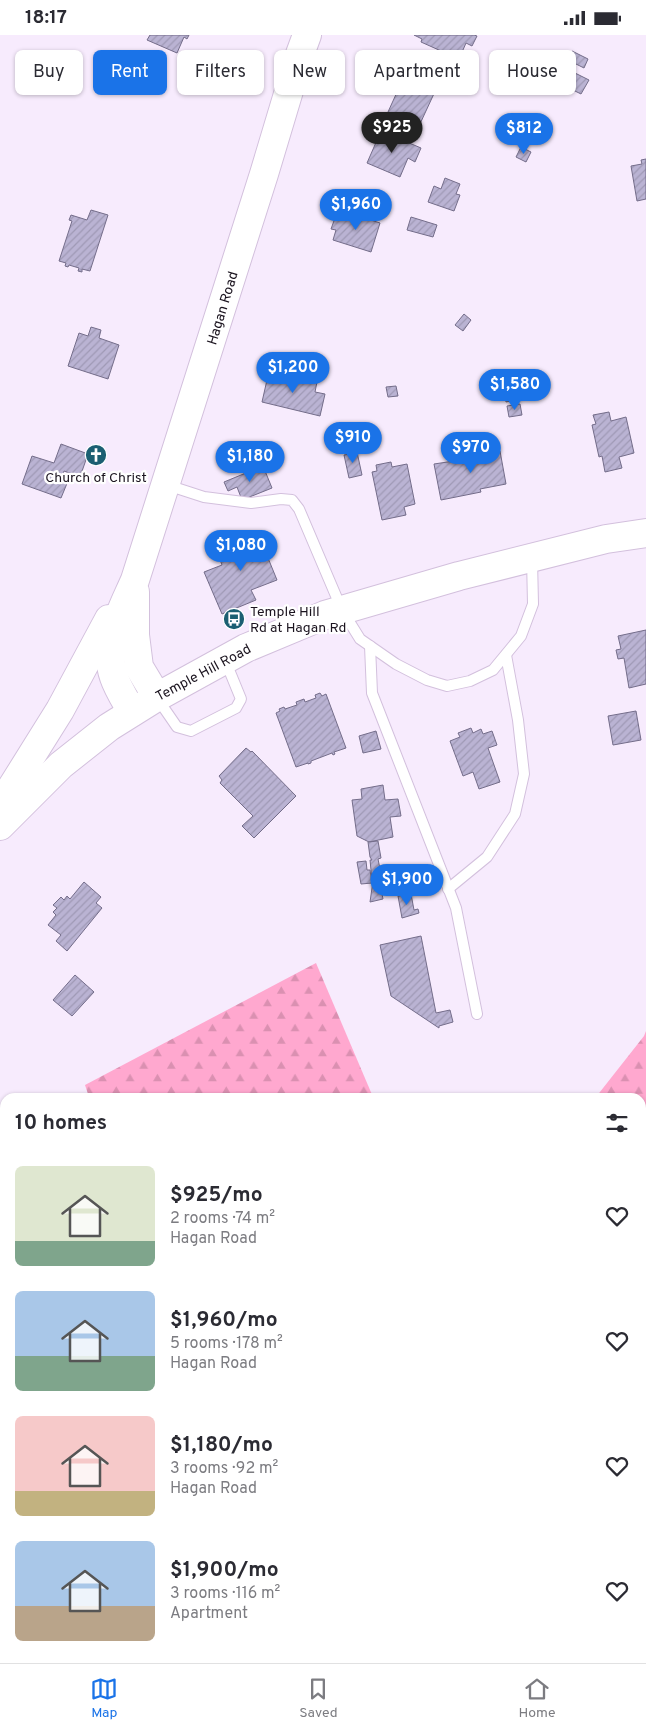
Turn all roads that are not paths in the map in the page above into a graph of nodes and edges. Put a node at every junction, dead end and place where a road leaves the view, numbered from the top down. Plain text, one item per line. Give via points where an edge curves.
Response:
1 (307, 35) edge
2 (166, 484) junction
3 (646, 533) edge
4 (532, 558) junction
5 (135, 580) junction
6 (342, 610) junction
7 (370, 646) junction
8 (506, 655) junction
9 (224, 659) junction
10 (157, 697) junction
11 (132, 712) junction
12 (0, 806) edge
13 (0, 825) edge
14 (448, 889) junction
15 (477, 1014) dead end

1 - 2 main road, Hagan Road
2 - 5 main road, Hagan Road
2 - 6 lane via 204,497 251,503 292,500 299,509
3 - 4 main road, Temple Hill Road via 606,539
4 - 6 main road, Temple Hill Road
4 - 8 lane via 533,604 521,636
5 - 10 main road, Hagan Road via 135,635 139,667
5 - 11 main road, Hagan Road via 114,630 110,656 114,677
5 - 12 main road via 102,630 60,710
6 - 7 lane via 360,639
6 - 9 main road, Temple Hill Road
7 - 8 lane via 396,664 447,686 470,681 493,670
7 - 14 lane via 372,693
8 - 14 lane via 524,774 515,814 487,857
9 - 10 main road, Temple Hill Road
9 - 10 lane via 241,699 236,708 191,731 177,727
10 - 11 main road, Temple Hill Road
11 - 13 main road, Temple Hill Road via 61,765
14 - 15 lane via 456,908

